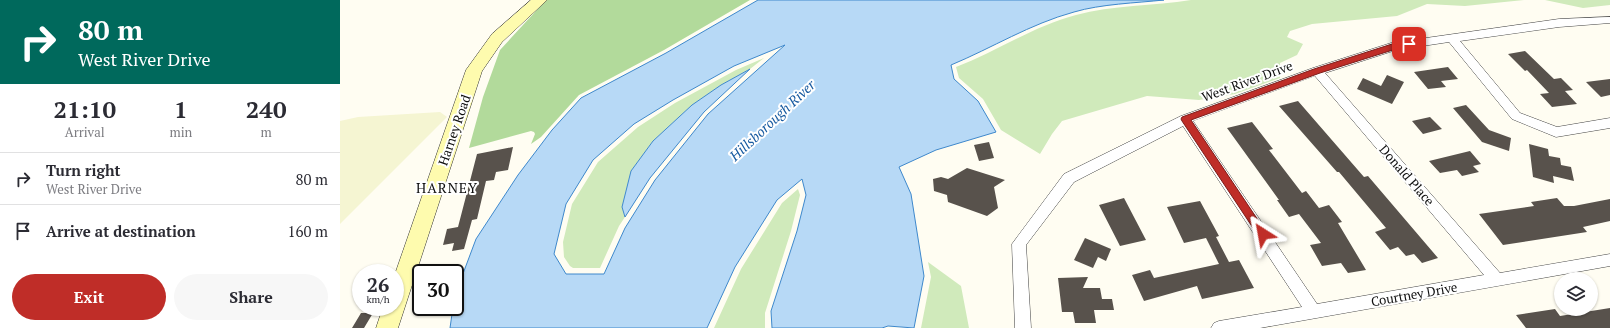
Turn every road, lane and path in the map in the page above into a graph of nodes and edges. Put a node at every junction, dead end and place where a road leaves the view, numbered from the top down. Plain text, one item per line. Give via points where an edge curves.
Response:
1 (540, 0) edge
2 (1610, 20) edge
3 (1452, 38) junction
4 (1317, 71) junction
5 (1185, 119) junction
6 (1610, 123) edge
7 (1610, 260) edge
8 (404, 279) edge
9 (1497, 280) junction
10 (1314, 312) junction
11 (391, 316) edge
12 (387, 328) edge
13 (1023, 328) edge
14 (1219, 328) edge

1 - 8 street, Harney Road via 497,38 474,70
2 - 3 street, West River Drive
3 - 4 street, West River Drive via 1395,46
3 - 6 street via 1516,116 1556,132
4 - 5 street, West River Drive
4 - 9 street, Donald Place
5 - 10 street
5 - 13 street, West River Drive via 1070,178 1018,244
7 - 9 street, Courtney Drive
9 - 10 street, Courtney Drive
10 - 14 street, Courtney Drive
11 - 12 street, Harney Road

